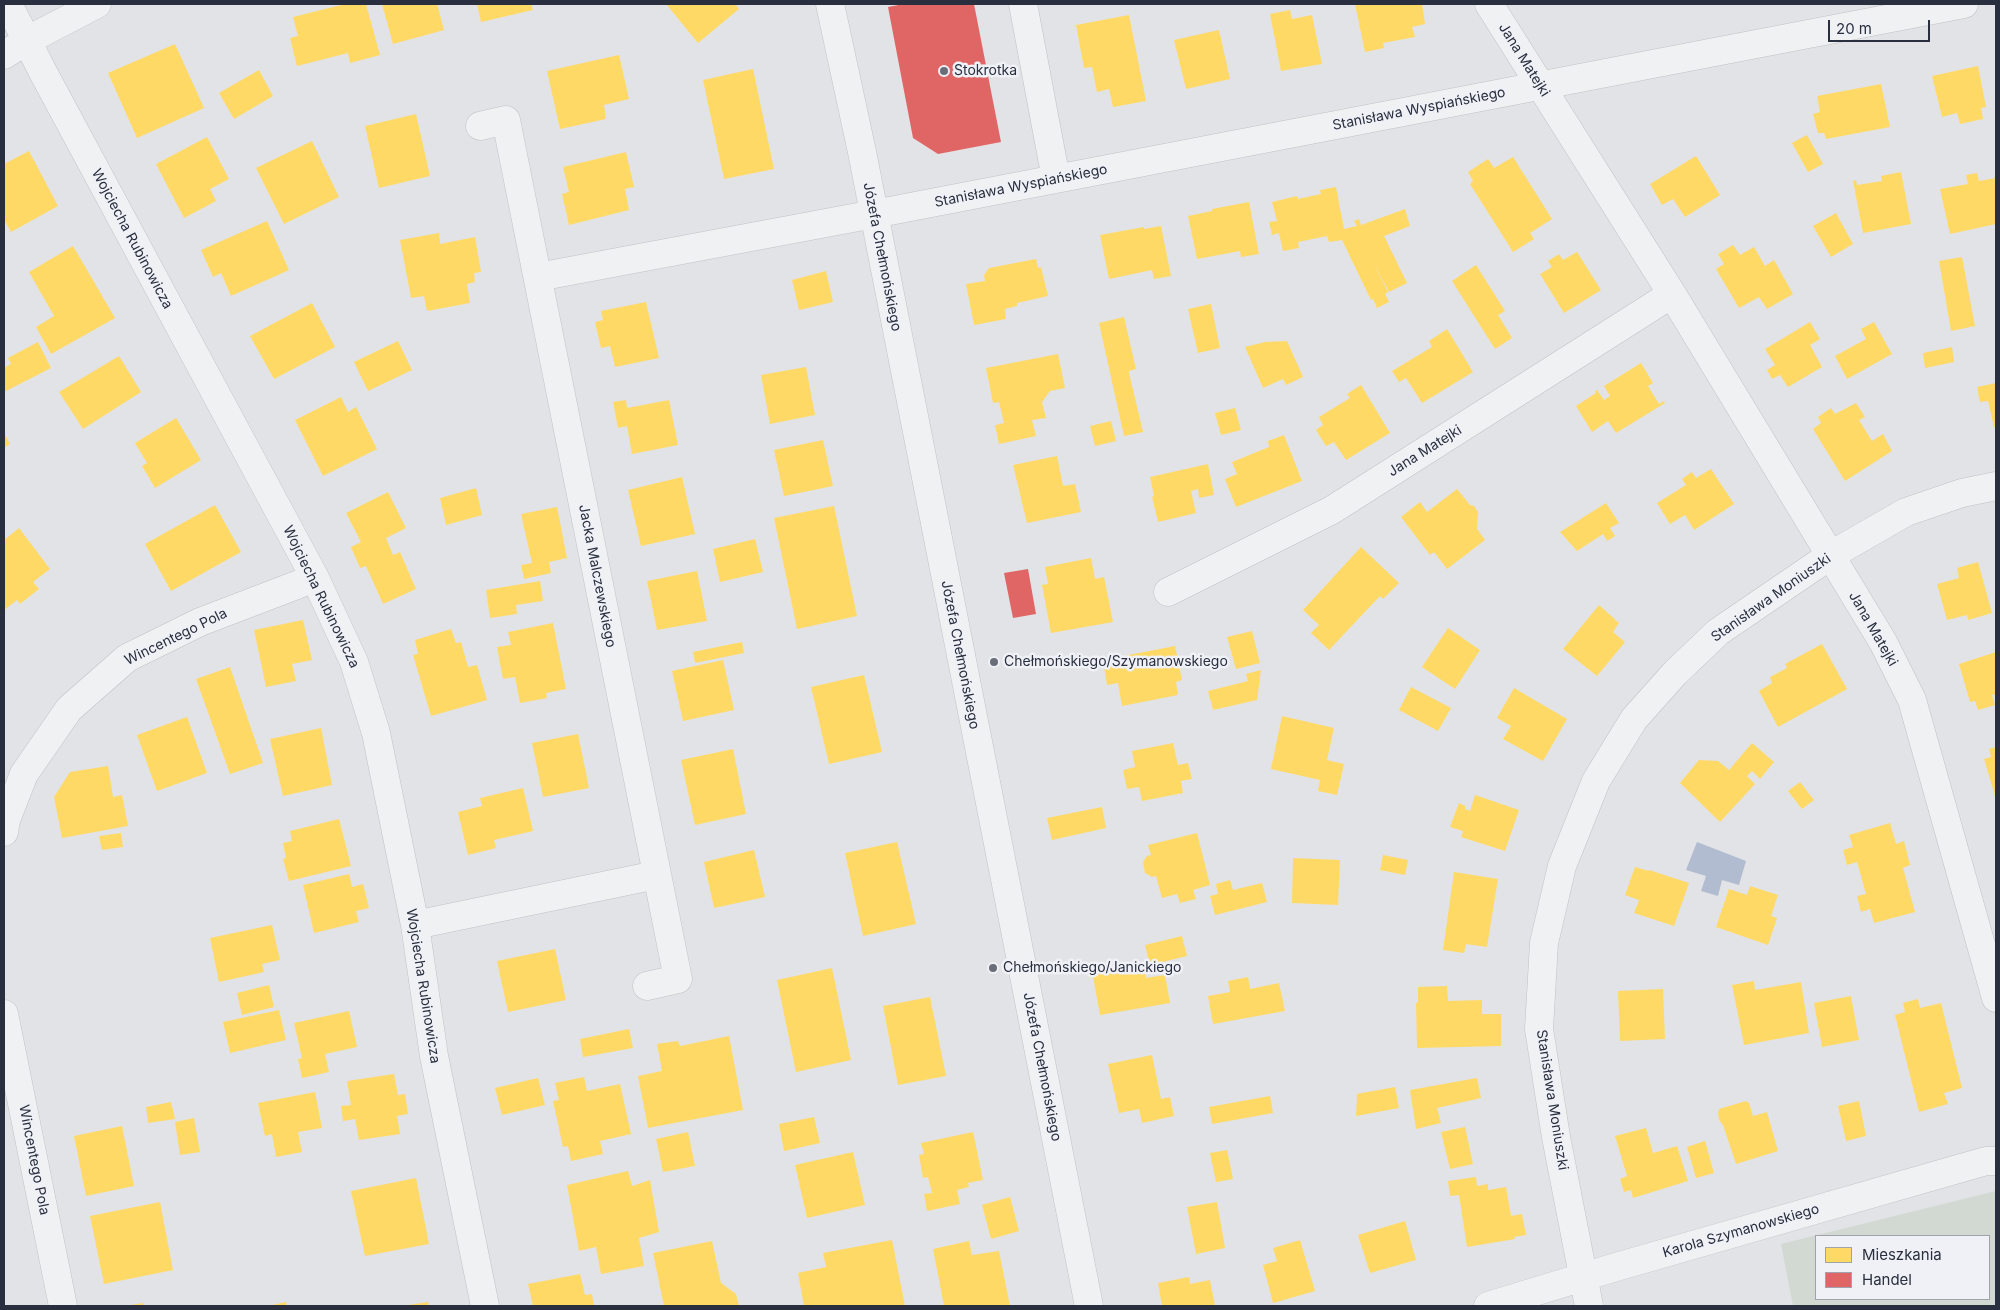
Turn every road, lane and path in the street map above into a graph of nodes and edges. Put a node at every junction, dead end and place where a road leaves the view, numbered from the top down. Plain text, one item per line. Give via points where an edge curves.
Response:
1 (8, 4) edge
2 (97, 4) edge
3 (830, 4) edge
4 (1022, 4) edge
5 (1489, 4) edge
6 (1964, 4) edge
7 (15, 48) edge
8 (1540, 85) junction
9 (480, 126) dead end
10 (1056, 179) junction
11 (874, 214) junction
12 (538, 277) junction
13 (1672, 294) junction
14 (1996, 486) edge
15 (1831, 555) junction
16 (315, 578) junction
17 (1168, 592) dead end
18 (4, 832) edge
19 (656, 875) junction
20 (414, 925) junction
21 (648, 986) dead end
22 (1996, 998) edge
23 (4, 1014) edge
24 (1996, 1160) edge
25 (1584, 1278) junction
26 (64, 1306) edge
27 (485, 1306) edge
28 (1089, 1306) edge
29 (1488, 1306) edge
30 (1589, 1306) edge

1 - 7 street, Wojciecha Rubinowicza
2 - 7 street
3 - 11 street, Józefa Chełmońskiego
4 - 10 street
5 - 8 street, Jana Matejki
6 - 8 street, Stanisława Wyspiańskiego
7 - 16 street, Wojciecha Rubinowicza
8 - 10 street, Stanisława Wyspiańskiego
8 - 13 street, Jana Matejki
9 - 12 street, Jacka Malczewskiego via 506,120
10 - 11 street, Stanisława Wyspiańskiego
11 - 12 street
11 - 28 street, Józefa Chełmońskiego
12 - 19 street, Jacka Malczewskiego
13 - 15 street, Jana Matejki
13 - 17 street, Jana Matejki via 1332,510
14 - 15 street, Stanisława Moniuszki via 1962,493 1906,512
15 - 22 street, Jana Matejki via 1883,642 1912,700
15 - 25 street, Stanisława Moniuszki via 1718,632 1675,673 1634,720 1596,781 1562,866 1544,943 1539,1029
16 - 18 street, Wincentego Pola via 200,622 127,658 69,709 24,774
16 - 20 street, Wojciecha Rubinowicza via 354,662 376,733
19 - 20 street
19 - 21 street, Jacka Malczewskiego via 678,979
20 - 27 street, Wojciecha Rubinowicza via 434,1056
23 - 26 street, Wincentego Pola
24 - 25 street, Karola Szymanowskiego
25 - 29 street, Karola Szymanowskiego
25 - 30 street, Stanisława Moniuszki

